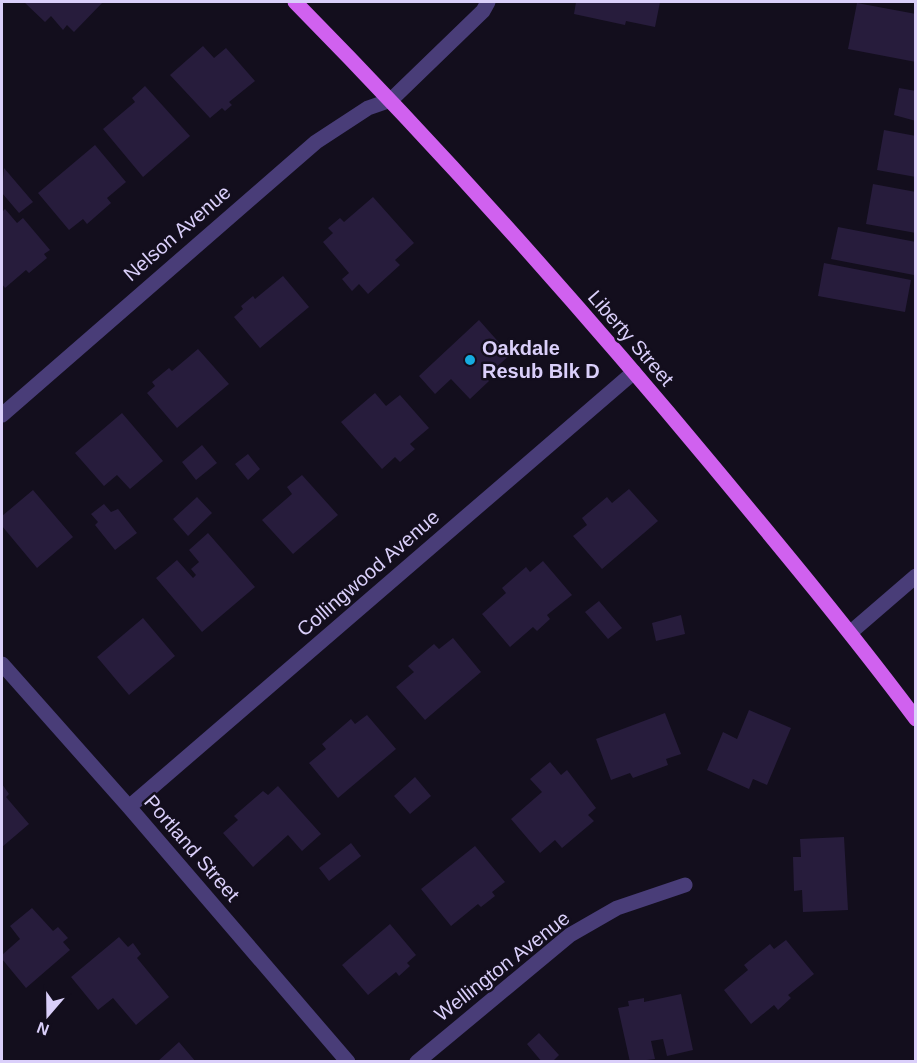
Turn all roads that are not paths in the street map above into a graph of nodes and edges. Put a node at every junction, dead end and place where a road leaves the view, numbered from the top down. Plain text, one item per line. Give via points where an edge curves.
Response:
1 (295, 2) edge
2 (488, 2) edge
3 (391, 100) junction
4 (634, 372) junction
5 (2, 415) edge
6 (915, 576) edge
7 (851, 632) junction
8 (2, 664) edge
9 (915, 719) edge
10 (129, 807) junction
11 (684, 885) dead end
12 (348, 1062) edge
13 (417, 1062) edge

1 - 3 main road, Liberty Street
2 - 3 street, Nelson Avenue via 436,60
3 - 4 main road, Liberty Street
3 - 5 street, Nelson Avenue via 368,108 316,142
4 - 7 main road, Liberty Street
4 - 10 street, Collingwood Avenue
6 - 7 street
7 - 9 main road, Liberty Street
8 - 10 street, Portland Street
10 - 12 street, Portland Street
11 - 13 street, Wellington Avenue via 617,908 570,935

